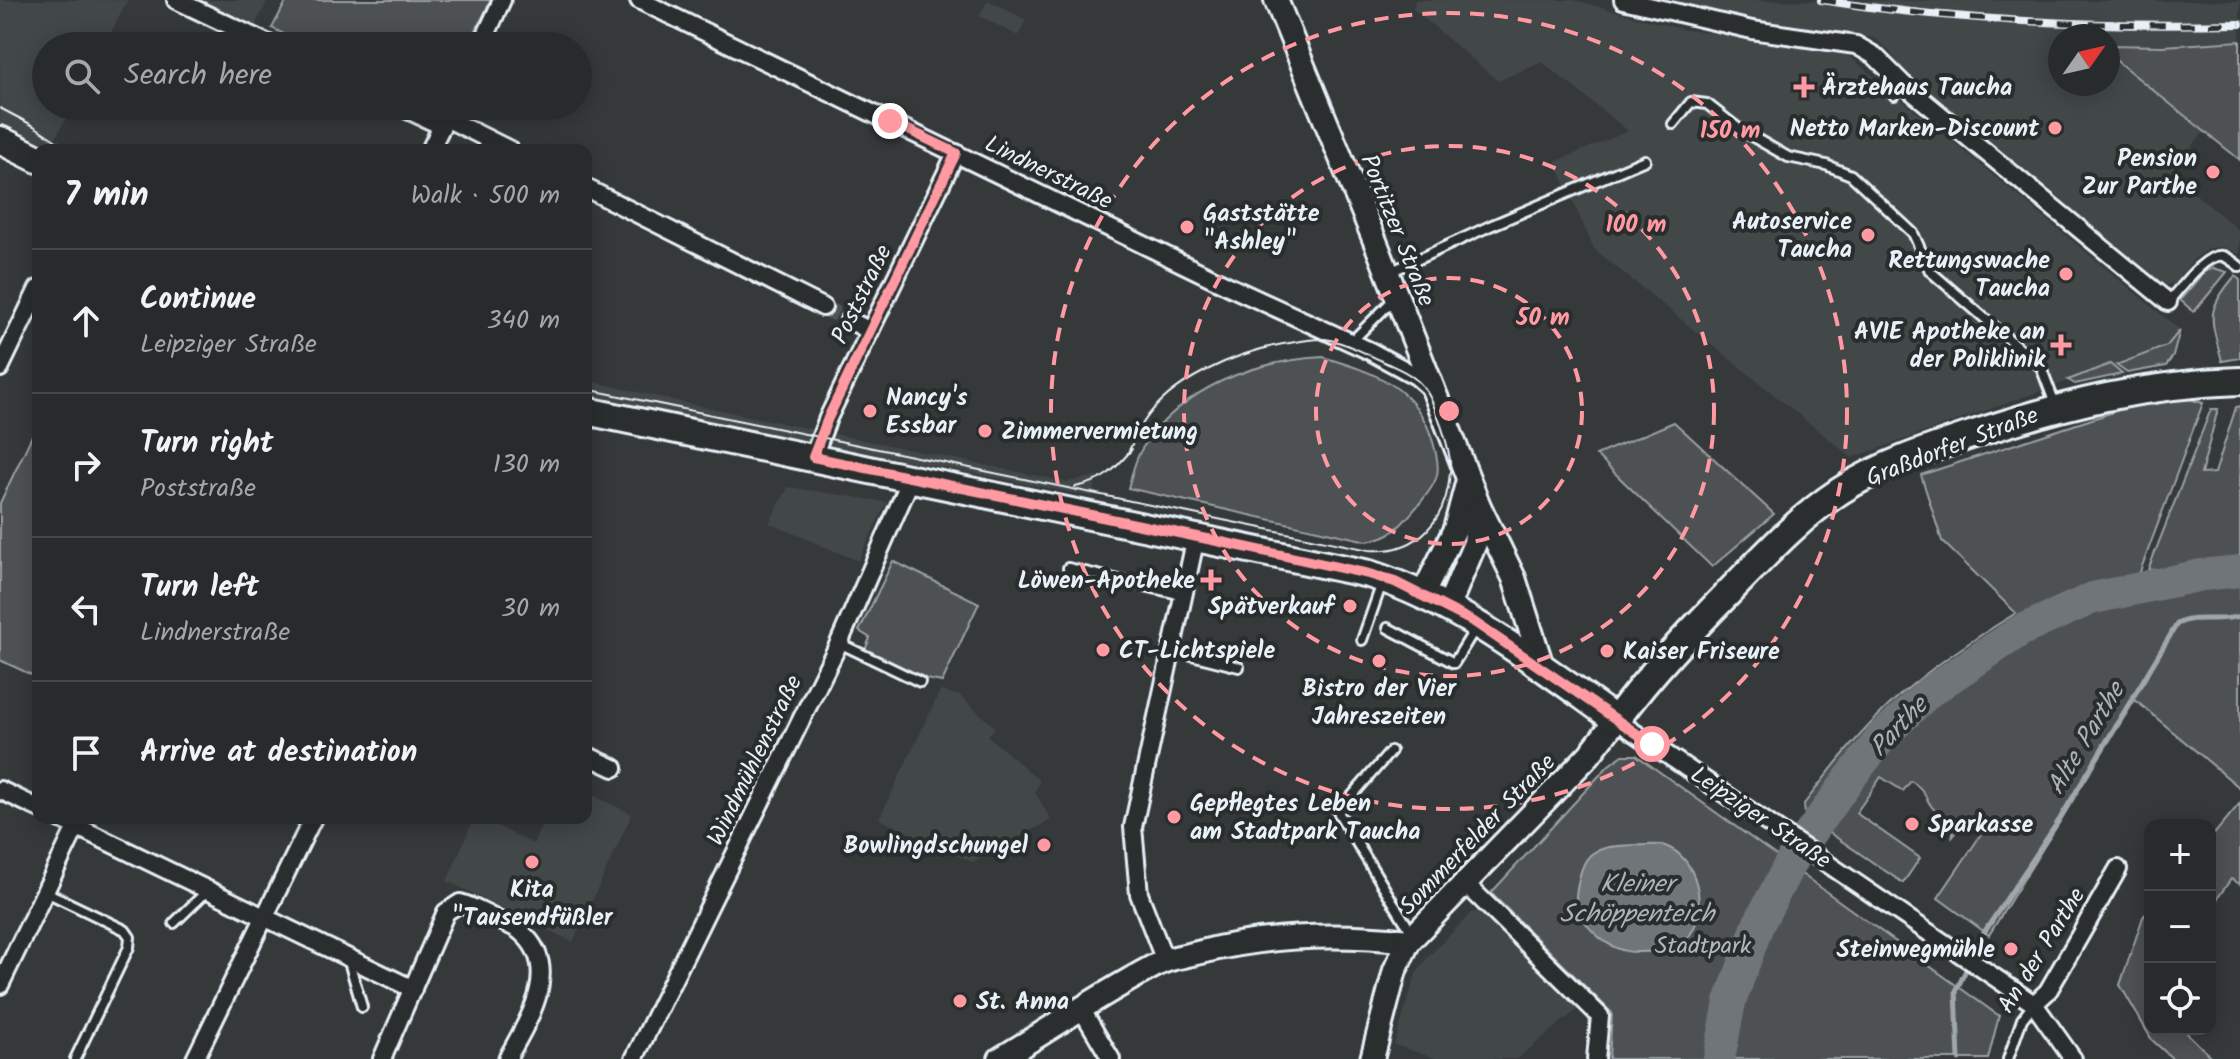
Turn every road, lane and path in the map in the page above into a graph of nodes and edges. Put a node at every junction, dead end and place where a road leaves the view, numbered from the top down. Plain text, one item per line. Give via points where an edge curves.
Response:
1 (176, 0) edge
2 (502, 0) edge
3 (639, 0) edge
4 (1276, 0) edge
5 (1623, 0) edge
6 (243, 32) edge
7 (487, 32) edge
8 (445, 120) edge
9 (452, 120) edge
10 (1673, 124) dead end
11 (0, 140) edge
12 (433, 144) edge
13 (498, 144) edge
14 (956, 153) junction
15 (32, 156) edge
16 (1645, 160) dead end
17 (592, 191) edge
18 (2216, 247) dead end
19 (2227, 257) junction
20 (2240, 267) edge
21 (1387, 274) junction
22 (1396, 297) junction
23 (32, 301) edge
24 (2168, 302) joint
25 (823, 307) tunnel mouth
26 (849, 320) tunnel mouth
27 (870, 331) junction
28 (1351, 342) junction
29 (0, 368) edge
30 (2240, 381) edge
31 (1435, 392) junction
32 (2057, 407) junction
33 (592, 412) edge
34 (813, 457) junction
35 (911, 479) junction
36 (1468, 480) junction
37 (1479, 506) junction
38 (1196, 537) junction
39 (1068, 568) dead end
40 (1384, 579) junction
41 (1423, 594) junction
42 (1184, 596) junction
43 (1448, 607) junction
44 (1478, 625) junction
45 (1388, 628) dead end
46 (1362, 640) dead end
47 (839, 643) junction
48 (1172, 650) junction
49 (1239, 667) dead end
50 (1543, 669) junction
51 (920, 682) dead end
52 (1616, 720) junction
53 (1391, 751) dead end
54 (592, 758) edge
55 (614, 768) dead end
56 (0, 790) edge
57 (32, 805) edge
58 (77, 824) edge
59 (82, 824) edge
60 (310, 824) edge
61 (2118, 869) dead end
62 (1465, 883) junction
63 (209, 889) junction
64 (45, 891) junction
65 (266, 916) junction
66 (174, 923) dead end
67 (1411, 939) junction
68 (348, 956) junction
69 (1165, 961) junction
70 (0, 985) edge
71 (413, 989) junction
72 (2034, 1004) junction
73 (362, 1007) dead end
74 (1082, 1010) junction
75 (75, 1059) edge
76 (195, 1059) edge
77 (382, 1059) edge
78 (507, 1059) edge
79 (634, 1059) edge
80 (1000, 1059) edge
81 (1111, 1059) edge
82 (1372, 1059) edge
83 (1596, 1059) edge
84 (2008, 1059) edge
85 (2073, 1059) edge

1 - 6 street
2 - 7 street
3 - 14 street, Lindnerstraße
4 - 21 main road, Portitzer Straße
5 - 24 street via 1752,30 1856,45 1875,56 1898,90
8 - 12 street
9 - 13 street
10 - 32 lane via 1691,102 1707,104 1788,157 1851,175 1913,233 1930,271 2041,367
11 - 15 main road
14 - 27 street, Poststraße
14 - 28 street, Lindnerstraße
16 - 21 lane
17 - 25 street
18 - 19 lane
19 - 20 lane
19 - 24 lane via 2212,257 2184,277
21 - 22 main road, Portitzer Straße
22 - 28 lane
22 - 31 main road, Portitzer Straße
23 - 29 street
26 - 27 street
27 - 34 street, Poststraße
28 - 31 street, Lindnerstraße via 1416,376
30 - 32 main road, Graßdorfer Straße via 2149,388
31 - 36 main road, Portitzer Straße
32 - 52 main road, Graßdorfer Straße via 1914,455 1842,490 1769,549 1649,676
33 - 34 main road, Leipziger Straße
34 - 35 main road, Leipziger Straße
35 - 38 main road, Leipziger Straße
35 - 47 street, Windmühlenstraße
36 - 37 main road, Portitzer Straße
36 - 41 main road via 1455,529
37 - 43 main road via 1477,535
37 - 50 main road, Portitzer Straße via 1514,578
38 - 40 main road, Leipziger Straße
38 - 42 street
39 - 42 lane
40 - 41 main road, Leipziger Straße
40 - 46 lane
41 - 43 main road, Leipziger Straße
42 - 48 street
43 - 44 main road, Leipziger Straße
44 - 45 lane via 1454,663
44 - 50 main road, Leipziger Straße
47 - 51 lane
47 - 79 street, Windmühlenstraße
48 - 49 lane
48 - 69 street via 1133,827 1139,894
50 - 52 main road, Leipziger Straße
52 - 62 main road, Sommerfelder Straße via 1595,749
52 - 72 street, Leipziger Straße
53 - 67 lane via 1338,812
54 - 55 street
56 - 57 street
58 - 64 street
59 - 63 street
60 - 65 street
61 - 72 street, An der Parthe via 2048,991
62 - 67 main road, Sommerfelder Straße
62 - 83 street via 1600,1016
63 - 65 street
63 - 66 lane
64 - 70 street
64 - 75 lane via 130,937
65 - 68 street
65 - 76 street
67 - 69 main road, Sommerfelder Straße via 1262,941
67 - 82 main road via 1395,970
68 - 71 street
68 - 73 lane
69 - 74 main road, Sommerfelder Straße
71 - 77 street
71 - 78 street via 446,912 454,905 465,904 520,930 536,953 540,985 534,1009
72 - 84 lane, An der Parthe via 2022,1019
72 - 85 street, Leipziger Straße
74 - 80 main road, Sommerfelder Straße
74 - 81 street

